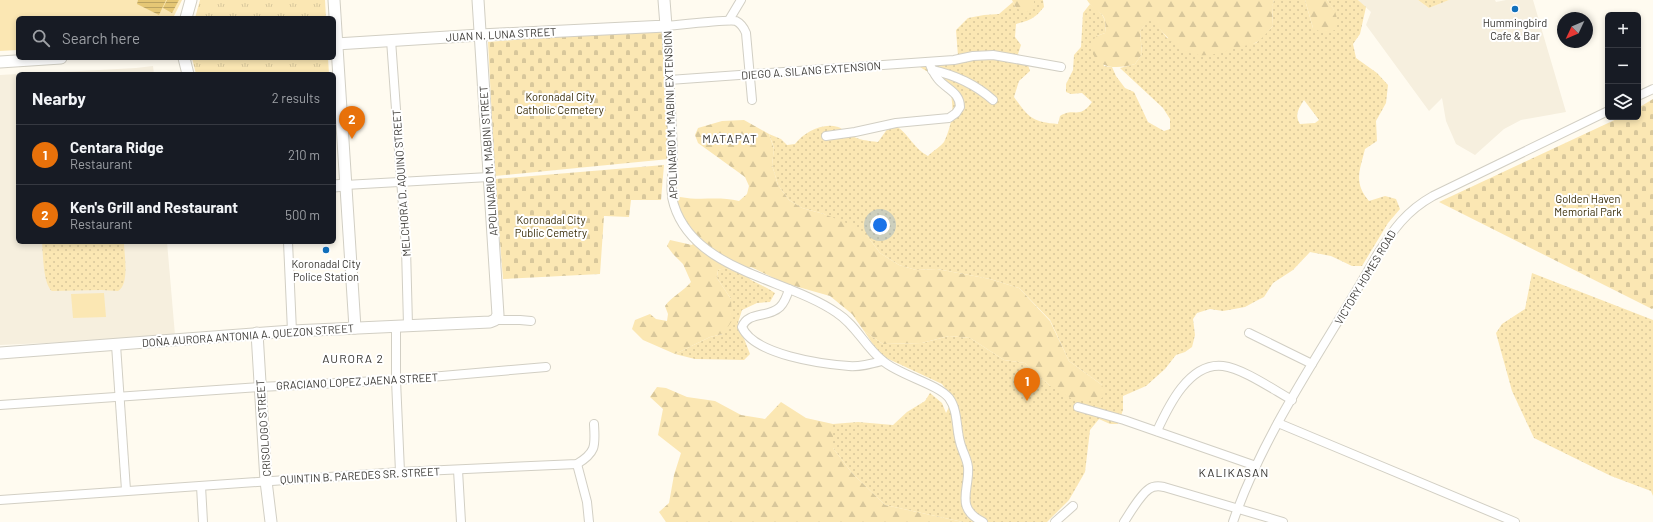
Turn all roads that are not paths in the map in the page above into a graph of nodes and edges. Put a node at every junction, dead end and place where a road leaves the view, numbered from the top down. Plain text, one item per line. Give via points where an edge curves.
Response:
1 (191, 0) edge
2 (334, 0) edge
3 (478, 0) edge
4 (664, 0) edge
5 (741, 0) edge
6 (187, 16) edge
7 (335, 16) edge
8 (729, 20) junction
9 (666, 26) junction
10 (480, 35) junction
11 (391, 40) junction
12 (336, 44) joint
13 (30, 60) edge
14 (184, 60) edge
15 (0, 62) edge
16 (929, 62) junction
17 (1061, 67) dead end
18 (932, 70) junction
19 (188, 72) edge
20 (749, 74) junction
21 (669, 80) junction
22 (1653, 89) edge
23 (1641, 95) edge
24 (752, 100) dead end
25 (993, 100) dead end
26 (1605, 112) edge
27 (826, 136) dead end
28 (489, 177) junction
29 (402, 183) junction
30 (339, 186) edge
31 (288, 244) edge
32 (789, 289) junction
33 (496, 320) junction
34 (530, 321) dead end
35 (402, 326) junction
36 (355, 328) junction
37 (292, 331) junction
38 (257, 333) junction
39 (1249, 333) dead end
40 (116, 345) junction
41 (0, 353) edge
42 (882, 361) junction
43 (1312, 364) junction
44 (546, 367) dead end
45 (396, 380) junction
46 (260, 387) junction
47 (120, 397) junction
48 (1292, 400) junction
49 (0, 405) edge
50 (1078, 407) dead end
51 (1278, 423) junction
52 (594, 424) dead end
53 (1157, 432) junction
54 (577, 464) junction
55 (1256, 466) junction
56 (458, 470) junction
57 (400, 472) junction
58 (266, 481) junction
59 (201, 486) junction
60 (126, 490) junction
61 (0, 500) edge
62 (1073, 506) dead end
63 (1238, 508) junction
64 (203, 522) edge
65 (271, 522) edge
66 (461, 522) edge
67 (589, 522) edge
68 (983, 522) edge
69 (1055, 522) edge
70 (1124, 522) edge
71 (1233, 522) edge
72 (1283, 522) edge
73 (1515, 522) edge

1 - 6 street
2 - 7 street
3 - 10 street, APOLINARIO M. MABINI STREET
4 - 9 street, APOLINARIO M. MABINI EXTENSION
5 - 8 street
8 - 9 street
8 - 20 street via 744,27
9 - 10 street, JUAN N. LUNA STREET
9 - 21 street, APOLINARIO M. MABINI EXTENSION
10 - 11 street, JUAN N. LUNA STREET
10 - 28 street, APOLINARIO M. MABINI STREET
11 - 12 street, JUAN N. LUNA STREET
11 - 29 street, MELCHORA D. AQUINO STREET
12 - 30 street
13 - 15 street
14 - 19 street
16 - 17 street, DIEGO A. SILANG EXTENSION via 993,55
16 - 18 street
16 - 20 street, DIEGO A. SILANG EXTENSION
18 - 25 street via 969,82
18 - 27 street via 958,98 960,107 952,116
20 - 21 street, DIEGO A. SILANG EXTENSION
20 - 24 street
21 - 32 street, APOLINARIO M. MABINI EXTENSION via 673,204 679,217 689,234 703,248 723,260
22 - 23 street
26 - 43 street, VICTORY HOMES ROAD via 1438,193 1410,211 1390,234
28 - 29 street
28 - 33 street, APOLINARIO M. MABINI STREET via 498,315
29 - 30 street
29 - 35 street, MELCHORA D. AQUINO STREET via 406,248
30 - 36 street
31 - 37 street
32 - 42 street, APOLINARIO M. MABINI EXTENSION via 838,313
32 - 42 street via 785,300 774,312 750,317 744,322 742,327 745,334 755,343 768,350 825,363 850,366
33 - 34 street
33 - 35 street, DOÑA AURORA ANTONIA A. QUEZON STREET
35 - 36 street, DOÑA AURORA ANTONIA A. QUEZON STREET
35 - 45 street, MELCHORA D. AQUINO STREET
36 - 37 street, DOÑA AURORA ANTONIA A. QUEZON STREET
37 - 38 street, DOÑA AURORA ANTONIA A. QUEZON STREET
38 - 40 street, DOÑA AURORA ANTONIA A. QUEZON STREET
38 - 46 street, CRISOLOGO STREET
39 - 43 street
40 - 41 street, DOÑA AURORA ANTONIA A. QUEZON STREET
40 - 47 street
42 - 68 street, APOLINARIO M. MABINI EXTENSION via 941,390 948,396 953,405 968,468 966,502 970,512
43 - 48 street, VICTORY HOMES ROAD
44 - 45 street, GRACIANO LOPEZ JAENA STREET
45 - 46 street, GRACIANO LOPEZ JAENA STREET
45 - 57 street, MELCHORA D. AQUINO STREET
46 - 47 street, GRACIANO LOPEZ JAENA STREET
46 - 58 street, CRISOLOGO STREET
47 - 49 street, GRACIANO LOPEZ JAENA STREET
47 - 60 street
48 - 51 street, VICTORY HOMES ROAD
48 - 53 street via 1241,372 1223,366 1206,368 1179,390 1167,408
50 - 53 street
51 - 55 street, VICTORY HOMES ROAD
51 - 73 street
52 - 54 street via 594,448 586,459
53 - 55 street
54 - 56 street, QUINTIN B. PAREDES SR. STREET
54 - 67 street via 587,502
55 - 63 street, VICTORY HOMES ROAD
56 - 57 street, QUINTIN B. PAREDES SR. STREET
56 - 66 street
57 - 58 street, QUINTIN B. PAREDES SR. STREET
58 - 59 street, QUINTIN B. PAREDES SR. STREET
58 - 65 street, CRISOLOGO STREET
59 - 60 street, QUINTIN B. PAREDES SR. STREET
59 - 64 street
60 - 61 street, QUINTIN B. PAREDES SR. STREET
62 - 69 street
63 - 70 street via 1157,486 1144,494
63 - 71 street, VICTORY HOMES ROAD
63 - 72 street

